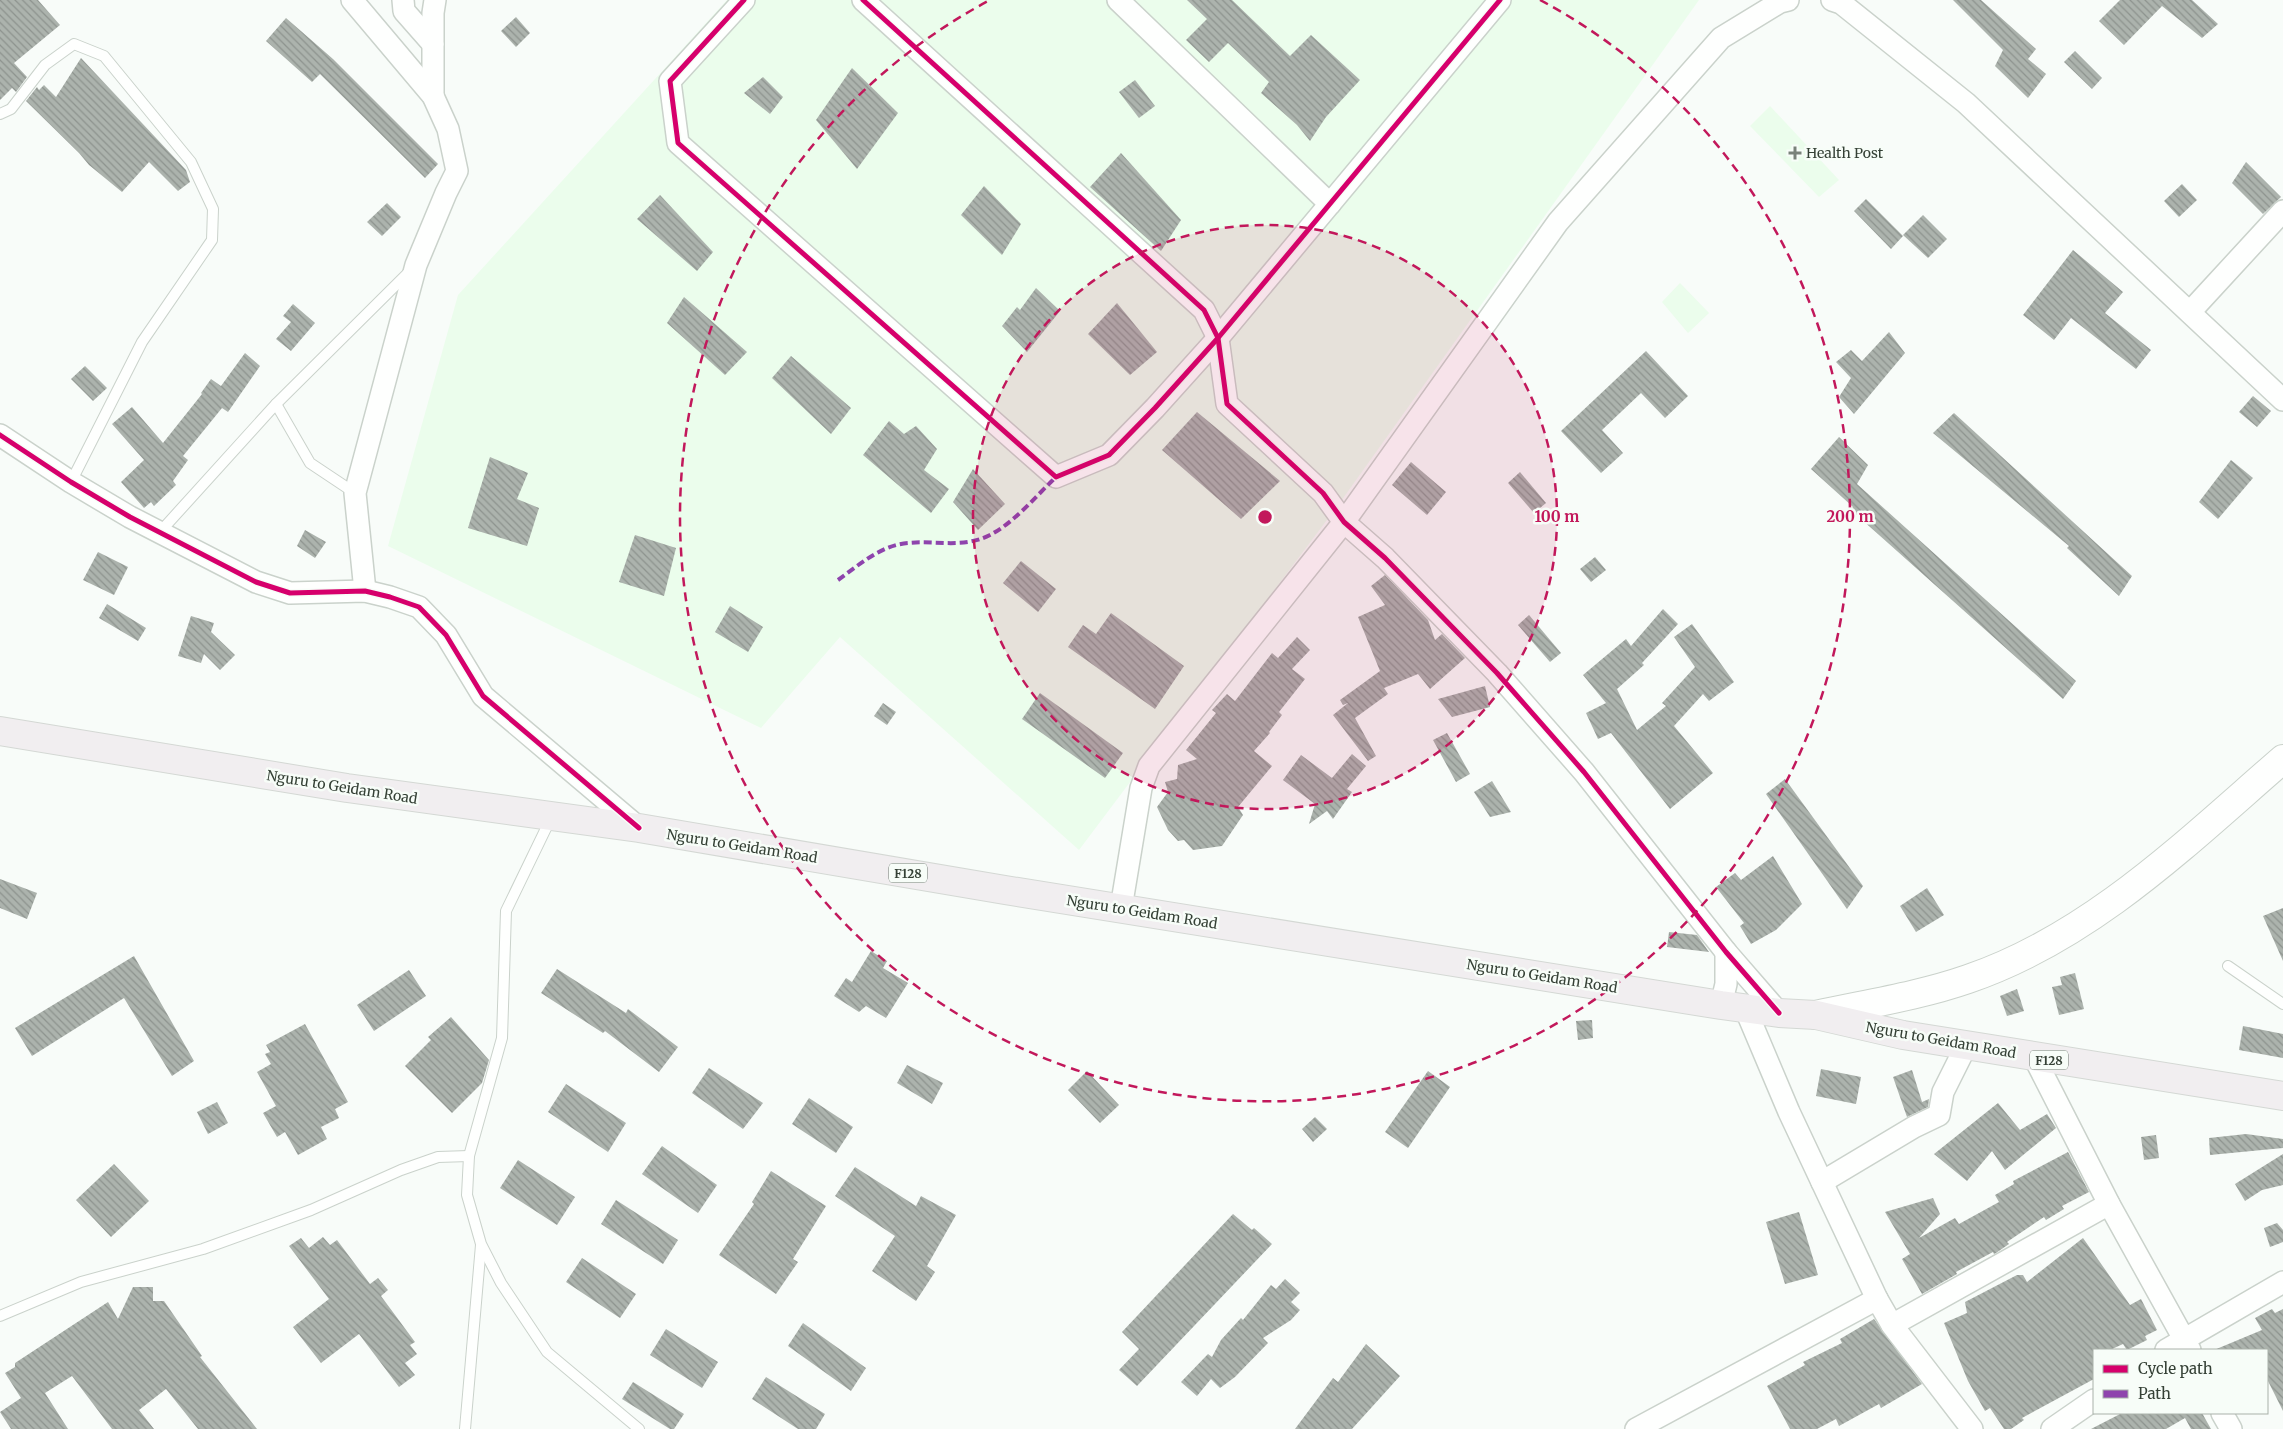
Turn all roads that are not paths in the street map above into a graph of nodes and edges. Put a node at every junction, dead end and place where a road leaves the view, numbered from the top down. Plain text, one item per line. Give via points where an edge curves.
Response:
1 (352, 0) edge
2 (403, 0) edge
3 (435, 0) edge
4 (744, 0) edge
5 (863, 0) edge
6 (1118, 0) edge
7 (1500, 0) edge
8 (1788, 0) edge
9 (1832, 0) edge
10 (433, 44) junction
11 (433, 96) junction
12 (0, 114) edge
13 (1330, 204) junction
14 (2283, 210) edge
15 (416, 265) junction
16 (2190, 312) junction
17 (1218, 338) junction
18 (2283, 400) edge
19 (276, 404) junction
20 (0, 435) edge
21 (71, 482) junction
22 (355, 493) junction
23 (1344, 522) junction
24 (160, 532) junction
25 (365, 591) junction
26 (0, 731) edge
27 (2283, 759) edge
28 (552, 817) junction
29 (638, 828) junction
30 (1121, 908) junction
31 (1726, 952) junction
32 (2228, 966) dead end
33 (2283, 1004) edge
34 (1733, 1006) junction
35 (1779, 1013) junction
36 (1816, 1015) junction
37 (1966, 1046) junction
38 (2034, 1057) junction
39 (2283, 1096) edge
40 (469, 1156) junction
41 (1822, 1182) junction
42 (2109, 1204) junction
43 (481, 1244) junction
44 (2283, 1282) edge
45 (1877, 1299) junction
46 (0, 1316) edge
47 (1892, 1325) junction
48 (2187, 1344) edge
49 (2170, 1349) edge
50 (2093, 1401) edge
51 (2223, 1414) edge
52 (465, 1429) edge
53 (639, 1429) edge
54 (1636, 1429) edge
55 (1972, 1429) edge
56 (2052, 1429) edge
57 (2231, 1429) edge

1 - 11 street
2 - 10 street via 404,11
3 - 10 street
4 - 17 street via 670,81 678,143 1056,477 1109,455
5 - 17 street via 1204,310
6 - 13 street
7 - 13 street
8 - 23 street via 1721,38 1558,222
9 - 16 street via 1841,3 1966,104
10 - 11 street
11 - 15 street via 448,129 457,171
12 - 21 lane via 10,109 45,65 74,44 104,56 191,162 213,209 212,240 142,342
13 - 17 street
14 - 16 street
15 - 19 lane
15 - 22 street
16 - 18 street
17 - 23 street via 1227,404 1323,493
19 - 22 lane via 310,463
19 - 24 lane
20 - 21 street
21 - 24 street
22 - 25 street
23 - 30 street via 1149,766 1142,788
23 - 31 street via 1385,558 1497,673 1584,772
24 - 25 street via 256,582 290,593
25 - 29 street via 419,607 446,635 483,696
26 - 28 main road, Nguru to Geidam Road / F128 via 347,788
27 - 36 main road via 2135,887 2023,956 1967,980
28 - 29 main road, Nguru to Geidam Road / F128
28 - 40 lane via 506,911 502,1038
29 - 30 main road, Nguru to Geidam Road / F128
30 - 34 main road, Nguru to Geidam Road / F128
31 - 34 street via 1726,984
31 - 35 street
32 - 33 lane
34 - 35 main road, Nguru to Geidam Road / F128
34 - 41 street
35 - 36 main road, Nguru to Geidam Road / F128
36 - 37 main road, Nguru to Geidam Road / F128
37 - 38 main road, Nguru to Geidam Road / F128
37 - 41 street via 1943,1092 1939,1116 1914,1127
38 - 39 main road, Nguru to Geidam Road / F128
38 - 42 street
40 - 43 lane via 467,1195
40 - 46 lane via 438,1157 312,1210 212,1246 81,1282
41 - 45 street
42 - 47 street
42 - 48 street
43 - 52 lane
43 - 53 lane via 501,1283 547,1352
44 - 48 street
45 - 47 street
45 - 54 street
47 - 55 street
48 - 49 street
50 - 56 street
51 - 57 street

